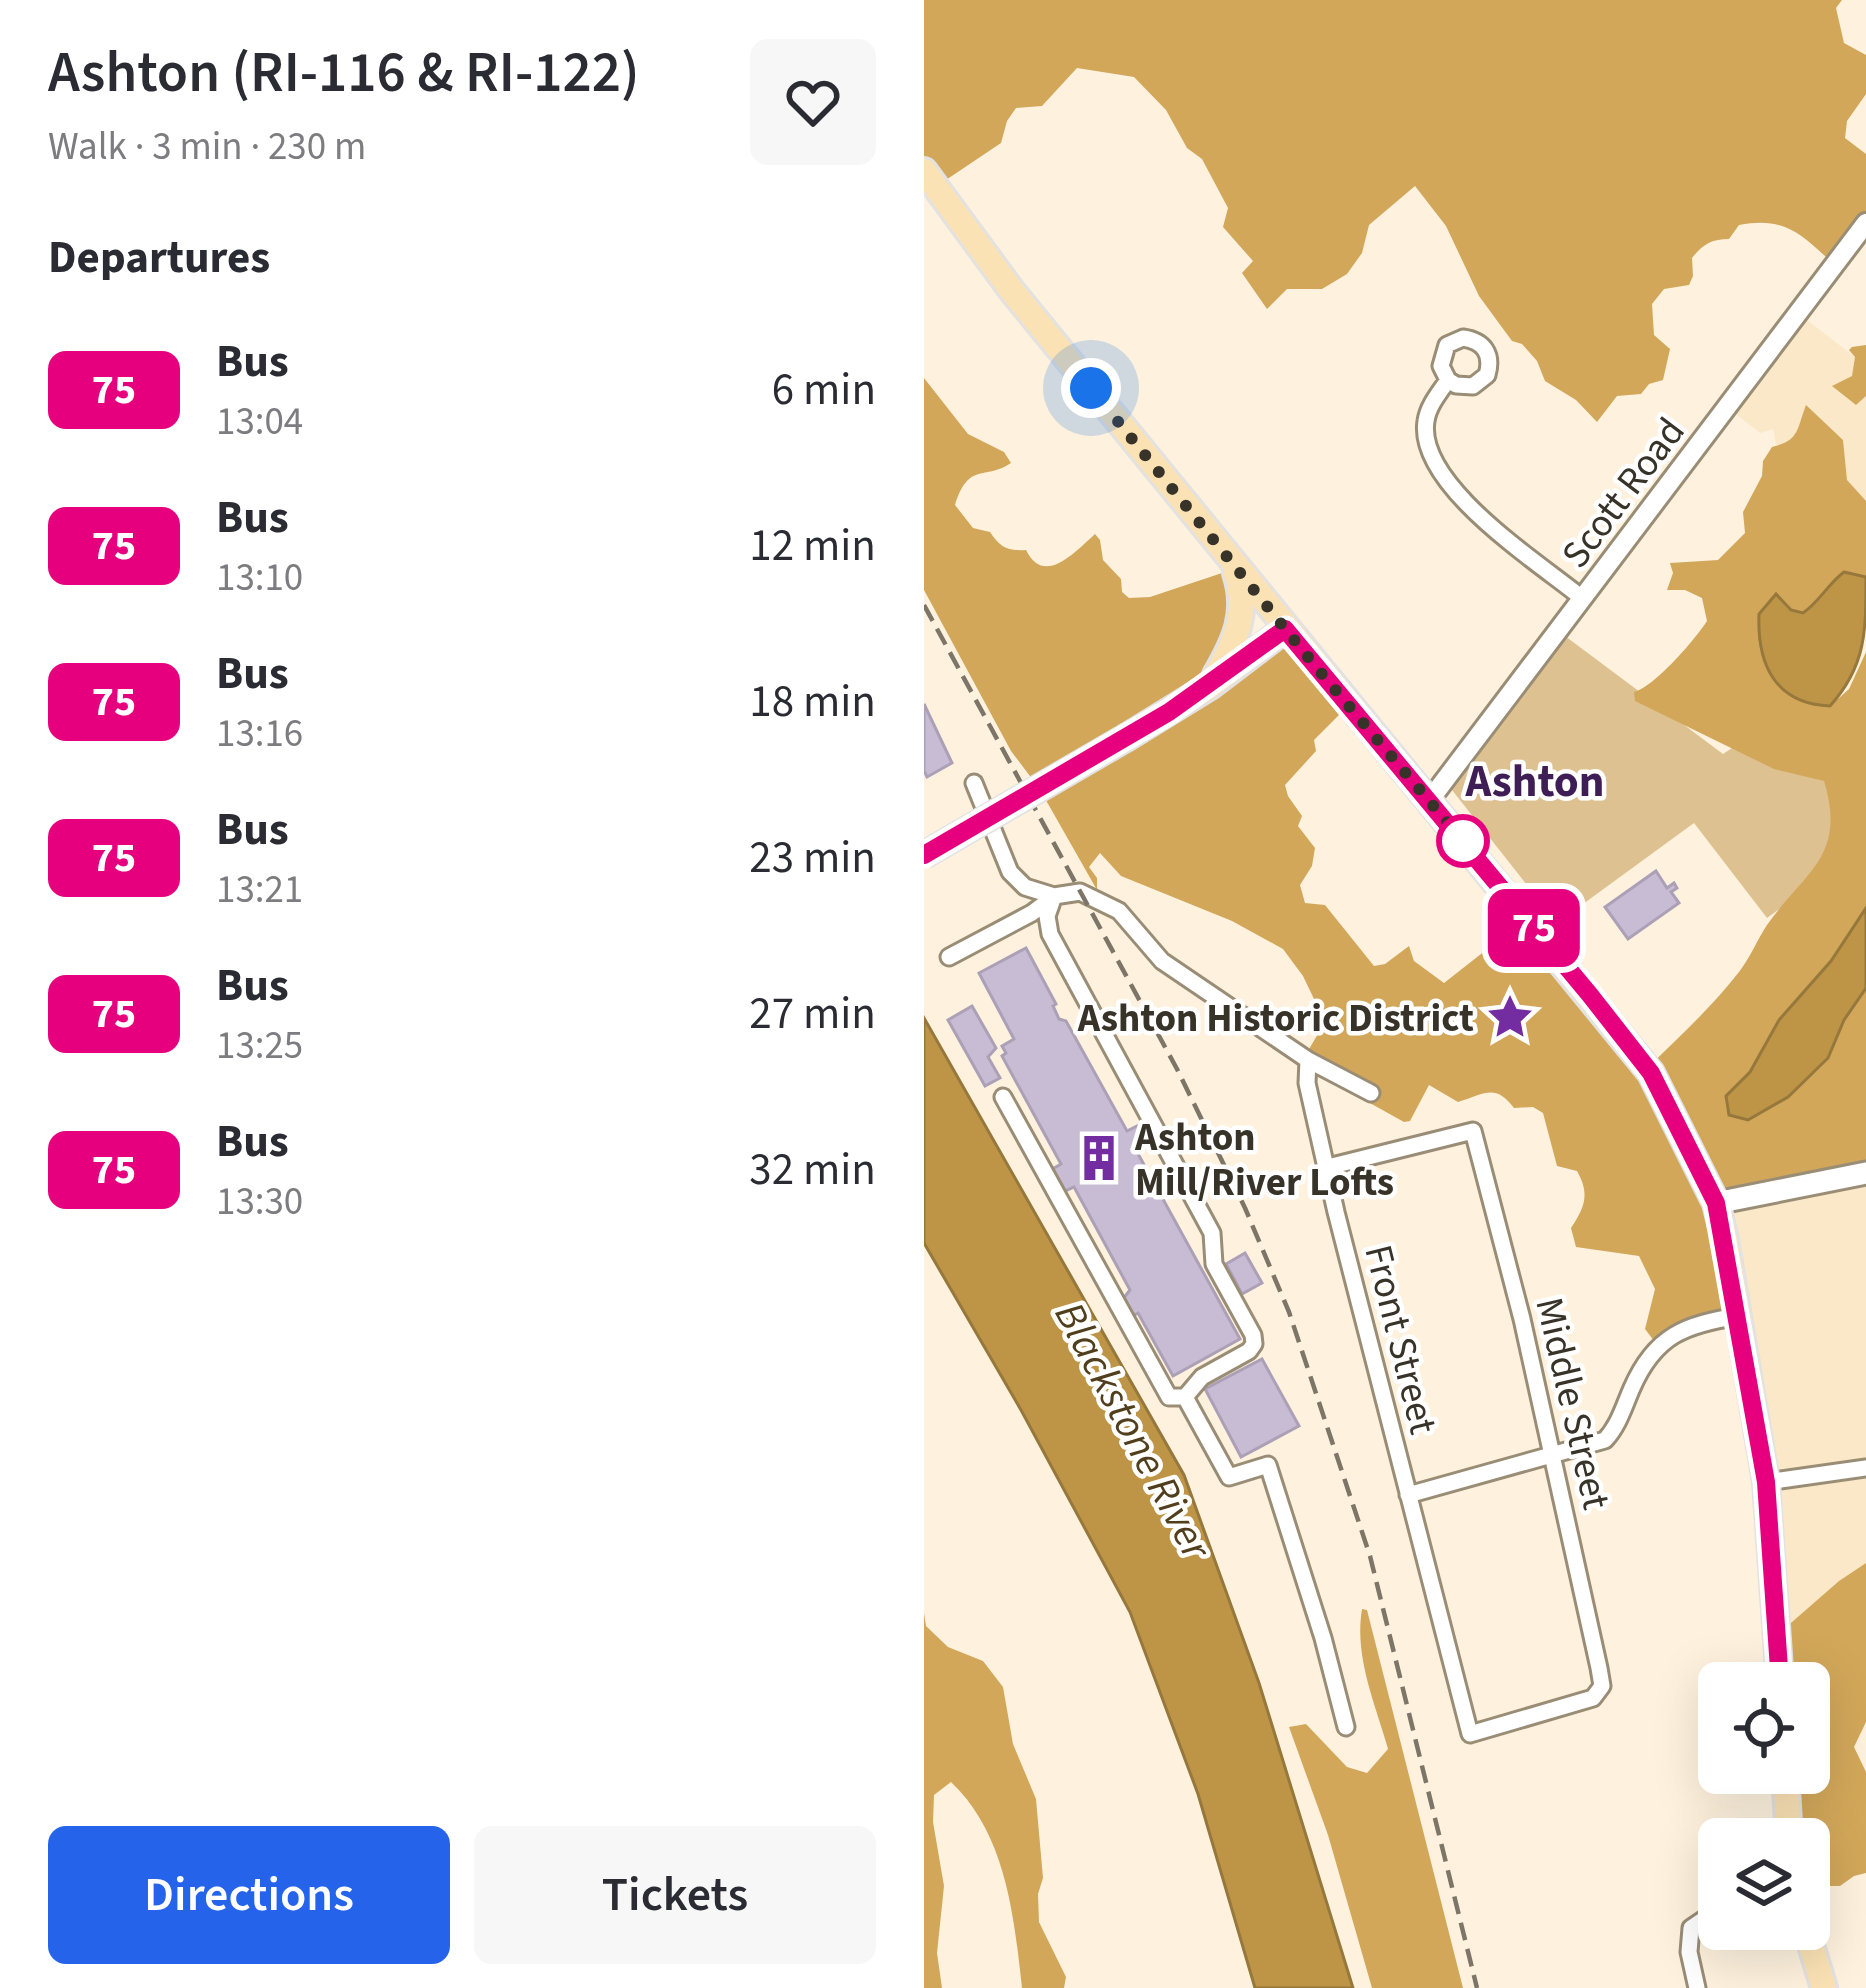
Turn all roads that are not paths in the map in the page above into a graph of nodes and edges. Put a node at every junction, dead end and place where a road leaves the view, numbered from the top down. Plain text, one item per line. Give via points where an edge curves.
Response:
1 (924, 171) edge
2 (1866, 223) edge
3 (1448, 380) dead end
4 (1227, 554) junction
5 (1582, 598) junction
6 (1285, 629) junction
7 (1210, 686) junction
8 (974, 783) dead end
9 (1429, 801) junction
10 (924, 855) edge
11 (1054, 896) junction
12 (950, 957) dead end
13 (1308, 1060) junction
14 (1370, 1093) dead end
15 (1003, 1097) dead end
16 (1328, 1167) junction
17 (1866, 1173) edge
18 (1716, 1203) junction
19 (1739, 1316) junction
20 (1184, 1397) junction
21 (1553, 1452) junction
22 (1866, 1468) edge
23 (1766, 1482) junction
24 (1408, 1495) junction
25 (1779, 1662) edge
26 (1600, 1690) joint
27 (1346, 1727) dead end
28 (1698, 1923) edge
29 (1812, 1950) edge
30 (1697, 1988) edge
31 (1824, 1988) edge

1 - 4 main road
2 - 5 street, Scott Road
3 - 5 street via 1425,423 1439,472
4 - 6 main road
4 - 7 main road via 1243,612
5 - 9 street, Scott Road
6 - 7 main road
6 - 9 main road
7 - 10 main road, bridge
8 - 11 street via 1010,872
9 - 18 main road via 1651,1073
11 - 12 street
11 - 13 street via 1080,892 1119,911 1162,962
11 - 20 street via 1050,934 1213,1233 1214,1264 1253,1335 1249,1351
13 - 14 street
13 - 16 street, Front Street
15 - 20 street via 1169,1397
16 - 21 street, Middle Street via 1473,1131
16 - 24 street, Front Street
17 - 18 main road
18 - 19 main road
19 - 21 street via 1687,1325 1641,1369 1605,1440
19 - 23 main road
20 - 27 street via 1229,1477 1268,1465
21 - 24 street
21 - 26 street, Middle Street
22 - 23 street
23 - 25 main road
24 - 26 street, Front Street via 1470,1734 1581,1703
28 - 30 street via 1690,1952
29 - 31 main road

